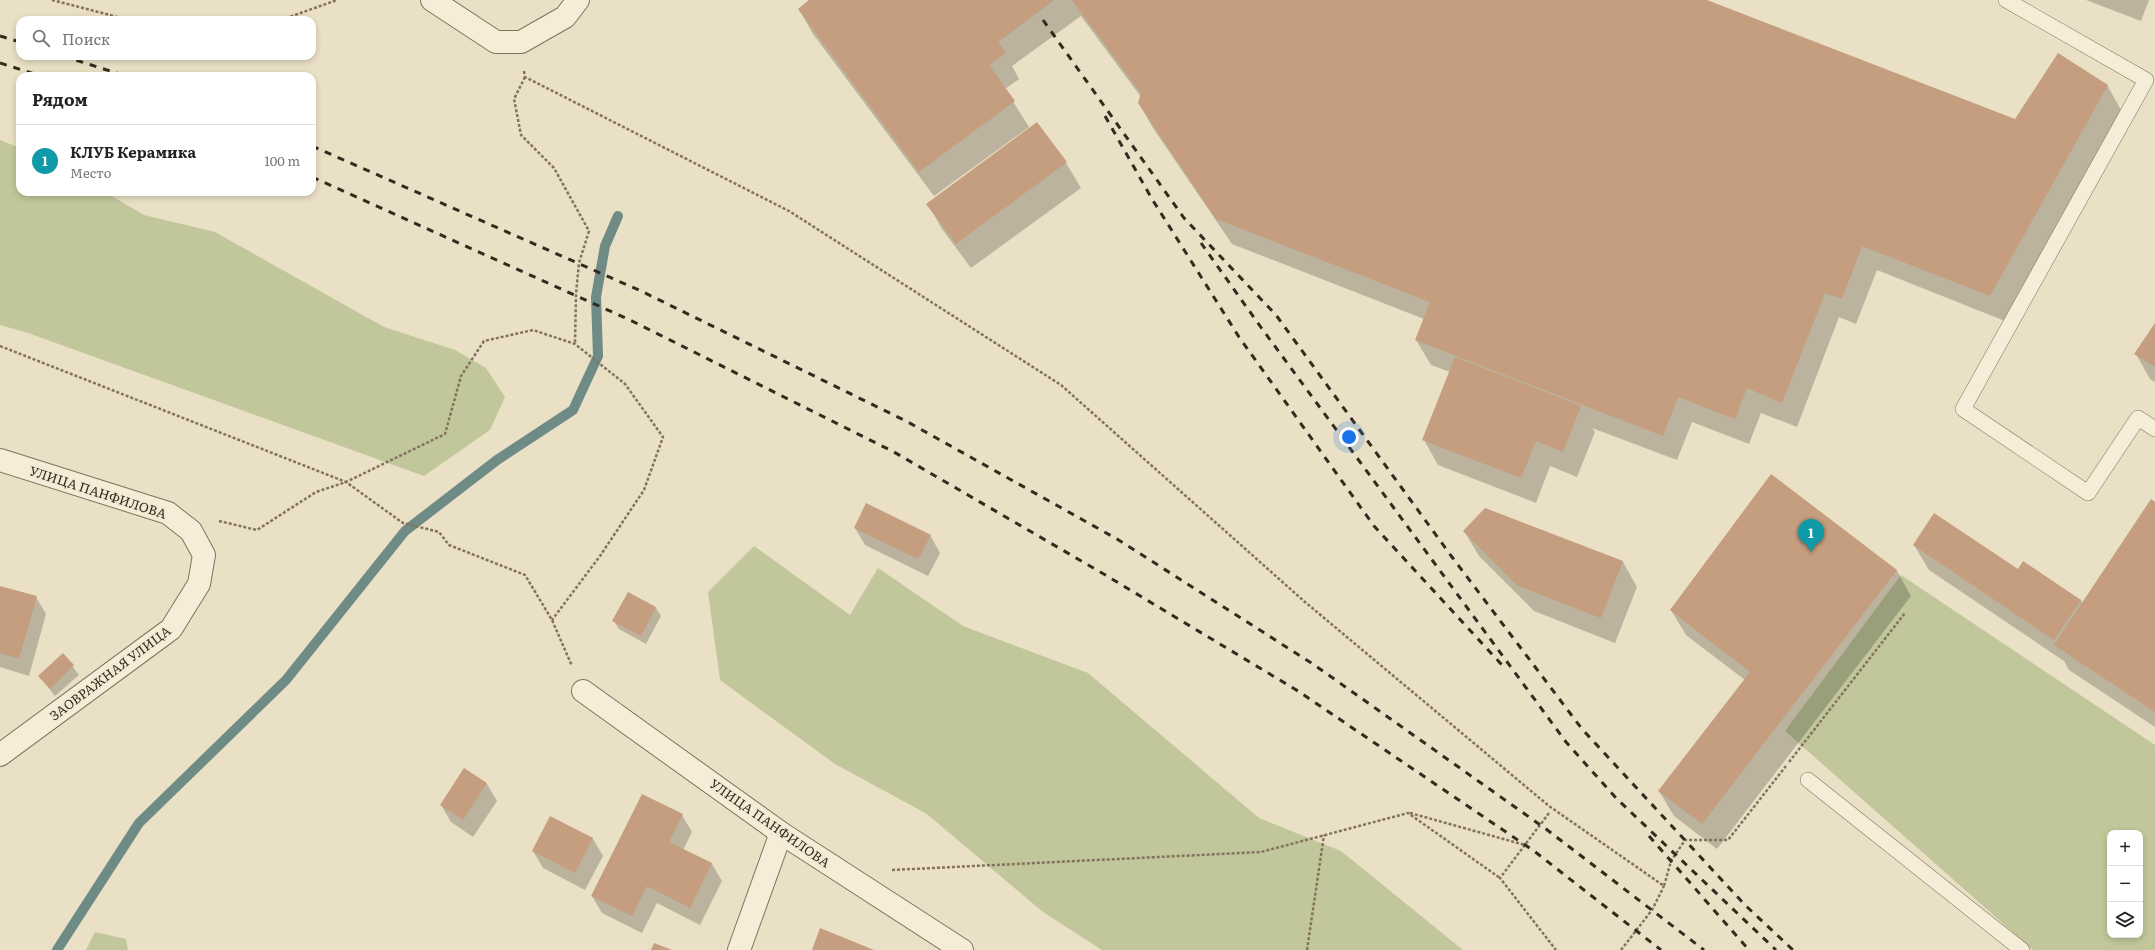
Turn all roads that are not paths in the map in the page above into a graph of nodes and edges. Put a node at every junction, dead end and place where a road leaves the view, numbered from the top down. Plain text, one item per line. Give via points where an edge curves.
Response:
1 (432, 0) edge
2 (578, 0) edge
3 (2006, 0) edge
4 (2150, 79) edge
5 (2155, 429) edge
6 (0, 460) edge
7 (191, 531) joint
8 (583, 691) road end
9 (0, 755) edge
10 (1808, 780) dead end
11 (781, 833) junction
12 (739, 950) edge
13 (962, 950) edge
14 (2022, 950) edge

1 - 2 street via 496,42 521,42 565,17
3 - 4 lane
4 - 5 lane via 1963,409 2088,493 2138,418
6 - 7 street, УЛИЦА ПАНФИЛОВА via 168,513
7 - 9 street, ЗАОВРАЖНАЯ УЛИЦА via 204,555 199,584 171,629
8 - 11 street, УЛИЦА ПАНФИЛОВА
10 - 14 lane
11 - 12 street
11 - 13 street, УЛИЦА ПАНФИЛОВА

